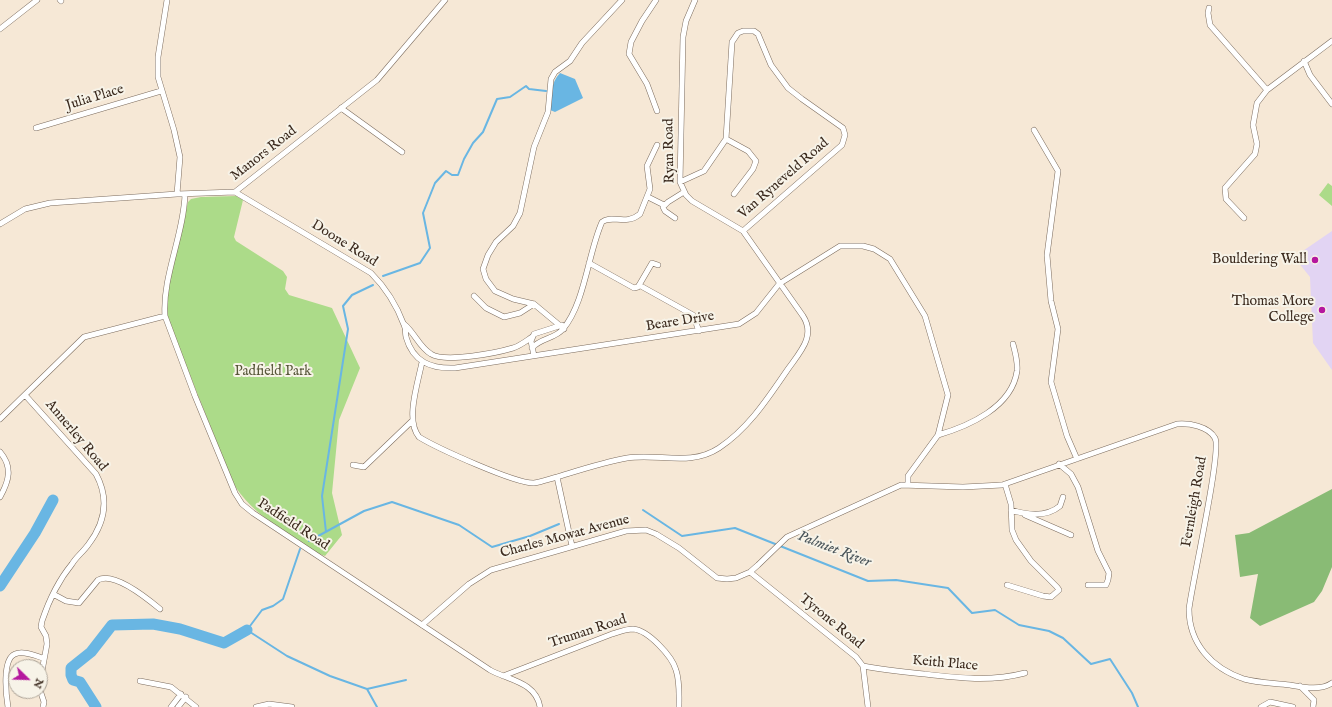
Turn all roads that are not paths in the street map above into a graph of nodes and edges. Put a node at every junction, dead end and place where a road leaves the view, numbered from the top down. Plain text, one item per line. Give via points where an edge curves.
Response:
1 (37, 0) edge
2 (167, 0) edge
3 (445, 0) edge
4 (622, 0) edge
5 (656, 0) edge
6 (695, 0) edge
7 (1209, 8) dead end
8 (0, 29) edge
9 (1332, 41) edge
10 (1304, 61) junction
11 (1267, 90) junction
12 (161, 91) junction
13 (1332, 104) edge
14 (341, 108) junction
15 (657, 110) dead end
16 (36, 128) dead end
17 (1034, 130) dead end
18 (726, 139) junction
19 (657, 145) dead end
20 (402, 152) dead end
21 (680, 182) junction
22 (235, 192) junction
23 (684, 192) junction
24 (176, 194) junction
25 (184, 194) junction
26 (734, 194) dead end
27 (648, 197) junction
28 (664, 205) junction
29 (675, 218) dead end
30 (1244, 218) dead end
31 (0, 224) edge
32 (743, 231) junction
33 (589, 263) junction
34 (658, 265) dead end
35 (779, 284) junction
36 (639, 285) junction
37 (474, 296) dead end
38 (534, 304) junction
39 (165, 316) junction
40 (404, 324) junction
41 (563, 326) junction
42 (699, 331) junction
43 (532, 337) junction
44 (1013, 344) dead end
45 (532, 348) junction
46 (534, 356) junction
47 (422, 362) junction
48 (25, 395) junction
49 (0, 419) edge
50 (412, 421) junction
51 (938, 434) junction
52 (0, 452) edge
53 (1077, 459) junction
54 (1059, 464) junction
55 (353, 465) dead end
56 (557, 477) junction
57 (908, 484) junction
58 (1005, 484) junction
59 (0, 497) edge
60 (1063, 497) dead end
61 (1011, 510) junction
62 (1024, 514) junction
63 (1071, 535) dead end
64 (572, 546) junction
65 (750, 572) junction
66 (1007, 585) dead end
67 (1088, 585) dead end
68 (53, 594) junction
69 (160, 609) dead end
70 (422, 625) junction
71 (43, 658) joint
72 (863, 666) junction
73 (1025, 673) dead end
74 (503, 676) junction
75 (140, 681) dead end
76 (1332, 683) edge
77 (1300, 686) junction
78 (183, 696) junction
79 (8, 707) edge
80 (171, 707) edge
81 (178, 707) edge
82 (196, 707) edge
83 (256, 707) edge
84 (292, 707) edge
85 (540, 707) edge
86 (679, 707) edge
87 (868, 707) edge
88 (1261, 707) edge
89 (1293, 707) edge
90 (1313, 707) edge

1 - 8 street
2 - 12 street via 157,68
3 - 14 street, Manors Road via 385,72
4 - 38 street via 582,43 570,61 555,72 551,79 548,112 534,147 520,213 513,226 496,242 484,263 486,280 495,291
5 - 15 street via 642,20 631,42 629,54 647,84
6 - 21 street, Ryan Road via 686,21 683,37
7 - 11 street via 1210,25
9 - 10 street
10 - 11 street
10 - 13 street via 1310,75
11 - 30 street via 1257,103 1253,125 1257,144 1255,154 1225,188 1226,200
12 - 16 street, Julia Place
12 - 24 street via 180,158
14 - 20 street
14 - 22 street, Manors Road
17 - 53 street via 1058,171 1047,255 1051,300 1058,329 1051,382 1067,436
18 - 21 street via 704,171
18 - 26 street via 748,151 756,160 753,169
18 - 32 street, Van Ryneveld Road via 732,42 738,33 748,30 754,31 761,39 771,64 788,88 840,125 845,135 842,145
19 - 27 street via 646,166 650,186
21 - 23 street, Ryan Road
22 - 25 street, Manors Road
22 - 40 street, Doone Road via 371,273 384,288
23 - 28 street
23 - 32 street, Ryan Road via 699,206
24 - 25 street, Manors Road
24 - 31 street, Manors Road via 37,205
25 - 39 street, Padfield Road via 183,213 165,298
27 - 28 street
27 - 33 street via 636,217 622,221 607,219 602,222
28 - 29 street via 665,211
32 - 35 street, Ryan Road
33 - 36 street via 632,288
33 - 41 street via 577,303
34 - 36 street via 652,263
35 - 42 street, Beare Drive via 748,319 739,324
35 - 51 street via 840,246 863,246 874,249 890,259 925,316 946,388 948,400
35 - 56 street via 806,321 808,337 764,404 741,430 719,448 694,458 627,458
36 - 42 street via 693,315
37 - 38 street via 486,308 504,317 520,313
38 - 41 street
39 - 48 street via 84,337
39 - 70 street, Padfield Road via 235,493 242,504
40 - 43 street via 426,351 437,357 457,357 513,348
40 - 47 street, Doone Road via 409,345 417,359
41 - 43 street via 539,331
41 - 45 street via 552,338
42 - 46 street, Beare Drive
43 - 45 street
44 - 51 street via 1017,370 1013,387 992,410 963,427
45 - 46 street
46 - 47 street, Beare Drive via 455,368 438,368
47 - 50 street
48 - 49 street
48 - 68 street, Annerley Road via 96,474 105,501 105,513 95,534 72,562
50 - 55 street via 364,466
50 - 56 street via 415,432 425,440 499,474 532,483
51 - 57 street via 908,476
52 - 59 street via 9,470 7,483
53 - 54 street, Fernleigh Road
53 - 77 street, Fernleigh Road via 1177,424 1193,425 1212,435 1217,444 1214,472 1189,609 1193,636 1205,655 1234,675 1251,680
54 - 58 street, Fernleigh Road
54 - 67 street via 1074,478 1100,555 1109,573 1106,585
56 - 64 street
57 - 58 street, Fernleigh Road via 963,487
57 - 65 street, Charles Mowat Avenue via 901,484 787,537
58 - 61 street
60 - 62 street via 1060,506 1054,510
61 - 62 street
61 - 66 street via 1012,530 1016,540 1031,561 1058,586 1059,590 1051,597
62 - 63 street
64 - 65 street, Charles Mowat Avenue via 626,531 646,530 665,539 717,578 736,578
64 - 70 street, Charles Mowat Avenue via 501,567 480,576
65 - 72 street, Tyrone Road via 856,657
68 - 69 street via 66,601 79,603 102,578 130,587
68 - 71 street, Annerley Road via 42,621 41,628 47,639
70 - 74 street, Padfield Road
71 - 79 street via 22,653 11,657 7,668
72 - 73 street, Keith Place via 886,671 977,679 1004,678
72 - 87 street, Tyrone Road
74 - 85 street, Padfield Road via 530,689
74 - 86 street, Truman Road via 612,634 638,630 647,634 672,660 678,675
75 - 78 street via 171,687
76 - 77 street, Fernleigh Road via 1323,687
77 - 90 street via 1314,700
78 - 80 street
78 - 81 street
78 - 82 street
83 - 84 street via 269,704
88 - 89 street via 1270,702

